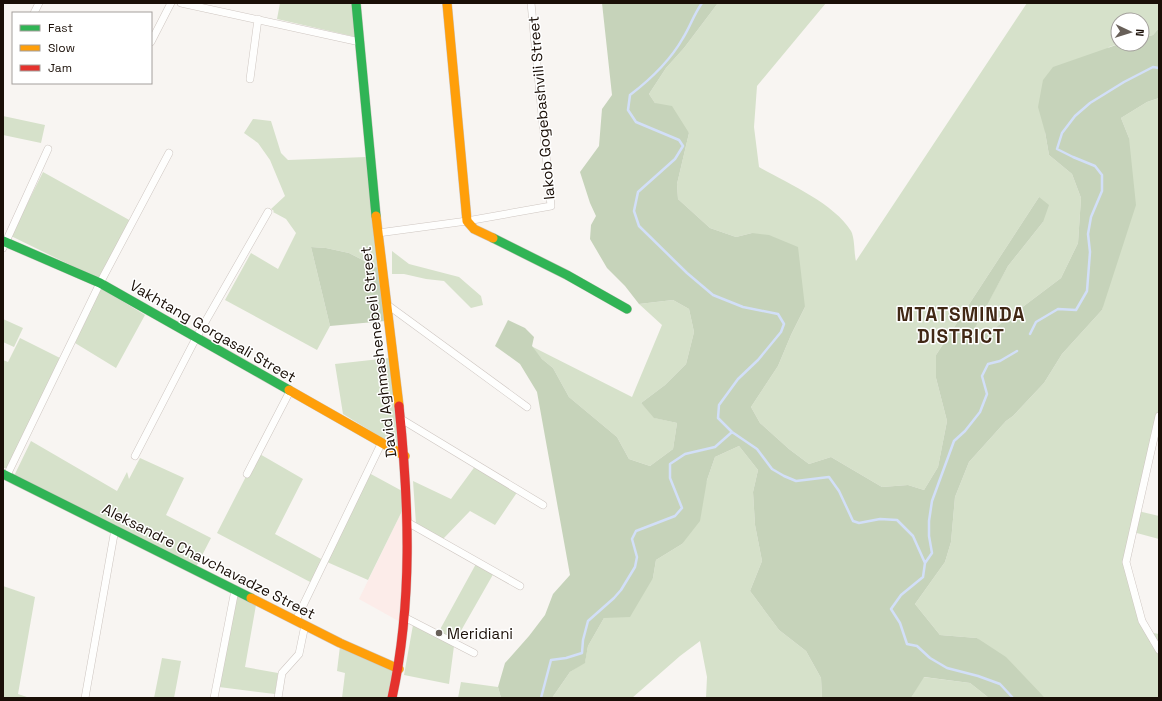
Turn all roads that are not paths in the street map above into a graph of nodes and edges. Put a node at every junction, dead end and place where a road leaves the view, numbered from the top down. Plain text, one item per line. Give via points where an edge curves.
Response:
1 (39, 3) edge
2 (171, 3) edge
3 (181, 3) edge
4 (356, 3) edge
5 (447, 3) edge
6 (531, 3) edge
7 (34, 12) edge
8 (258, 19) junction
9 (152, 40) edge
10 (360, 42) junction
11 (250, 79) dead end
12 (48, 149) dead end
13 (169, 153) dead end
14 (268, 212) dead end
15 (467, 221) junction
16 (378, 233) junction
17 (4, 243) edge
18 (100, 283) junction
19 (388, 306) junction
20 (627, 309) dead end
21 (196, 338) junction
22 (290, 391) junction
23 (526, 407) dead end
24 (1159, 416) edge
25 (401, 419) junction
26 (382, 442) junction
27 (135, 456) dead end
28 (405, 456) junction
29 (5, 474) edge
30 (247, 474) dead end
31 (542, 505) dead end
32 (407, 522) junction
33 (115, 529) junction
34 (520, 586) dead end
35 (235, 590) junction
36 (406, 618) junction
37 (296, 620) junction
38 (305, 625) junction
39 (1159, 650) edge
40 (474, 653) dead end
41 (399, 669) junction
42 (85, 698) edge
43 (214, 698) edge
44 (278, 698) edge
45 (392, 698) edge

1 - 7 street
2 - 9 street
3 - 8 street
4 - 10 street, David Aghmashenebeli Street
5 - 15 street
6 - 15 street, Iakob Gogebashvili Street via 551,206
8 - 10 street
8 - 11 street
10 - 16 street, David Aghmashenebeli Street
12 - 17 street
13 - 18 street
14 - 21 street
15 - 16 street, Iakob Gogebashvili Street
15 - 20 street via 474,229
16 - 19 street, David Aghmashenebeli Street
17 - 18 street, Vakhtang Gorgasali Street
18 - 21 street, Vakhtang Gorgasali Street
18 - 29 street
19 - 23 street
19 - 25 street, David Aghmashenebeli Street
21 - 22 street, Vakhtang Gorgasali Street
21 - 27 street
22 - 26 street, Vakhtang Gorgasali Street
22 - 30 street
24 - 39 street via 1126,562 1142,621
25 - 28 street, David Aghmashenebeli Street
25 - 31 street
26 - 28 street, Vakhtang Gorgasali Street
26 - 37 street
28 - 32 street, David Aghmashenebeli Street
29 - 33 street, Aleksandre Chavchavadze Street
32 - 34 street
32 - 36 street, David Aghmashenebeli Street
33 - 35 street, Aleksandre Chavchavadze Street
33 - 42 street
35 - 37 street, Aleksandre Chavchavadze Street
35 - 43 street
36 - 40 street
36 - 41 street, David Aghmashenebeli Street
37 - 38 street, Aleksandre Chavchavadze Street
38 - 41 street, Aleksandre Chavchavadze Street
38 - 44 street via 300,654 282,673
41 - 45 street, David Aghmashenebeli Street

